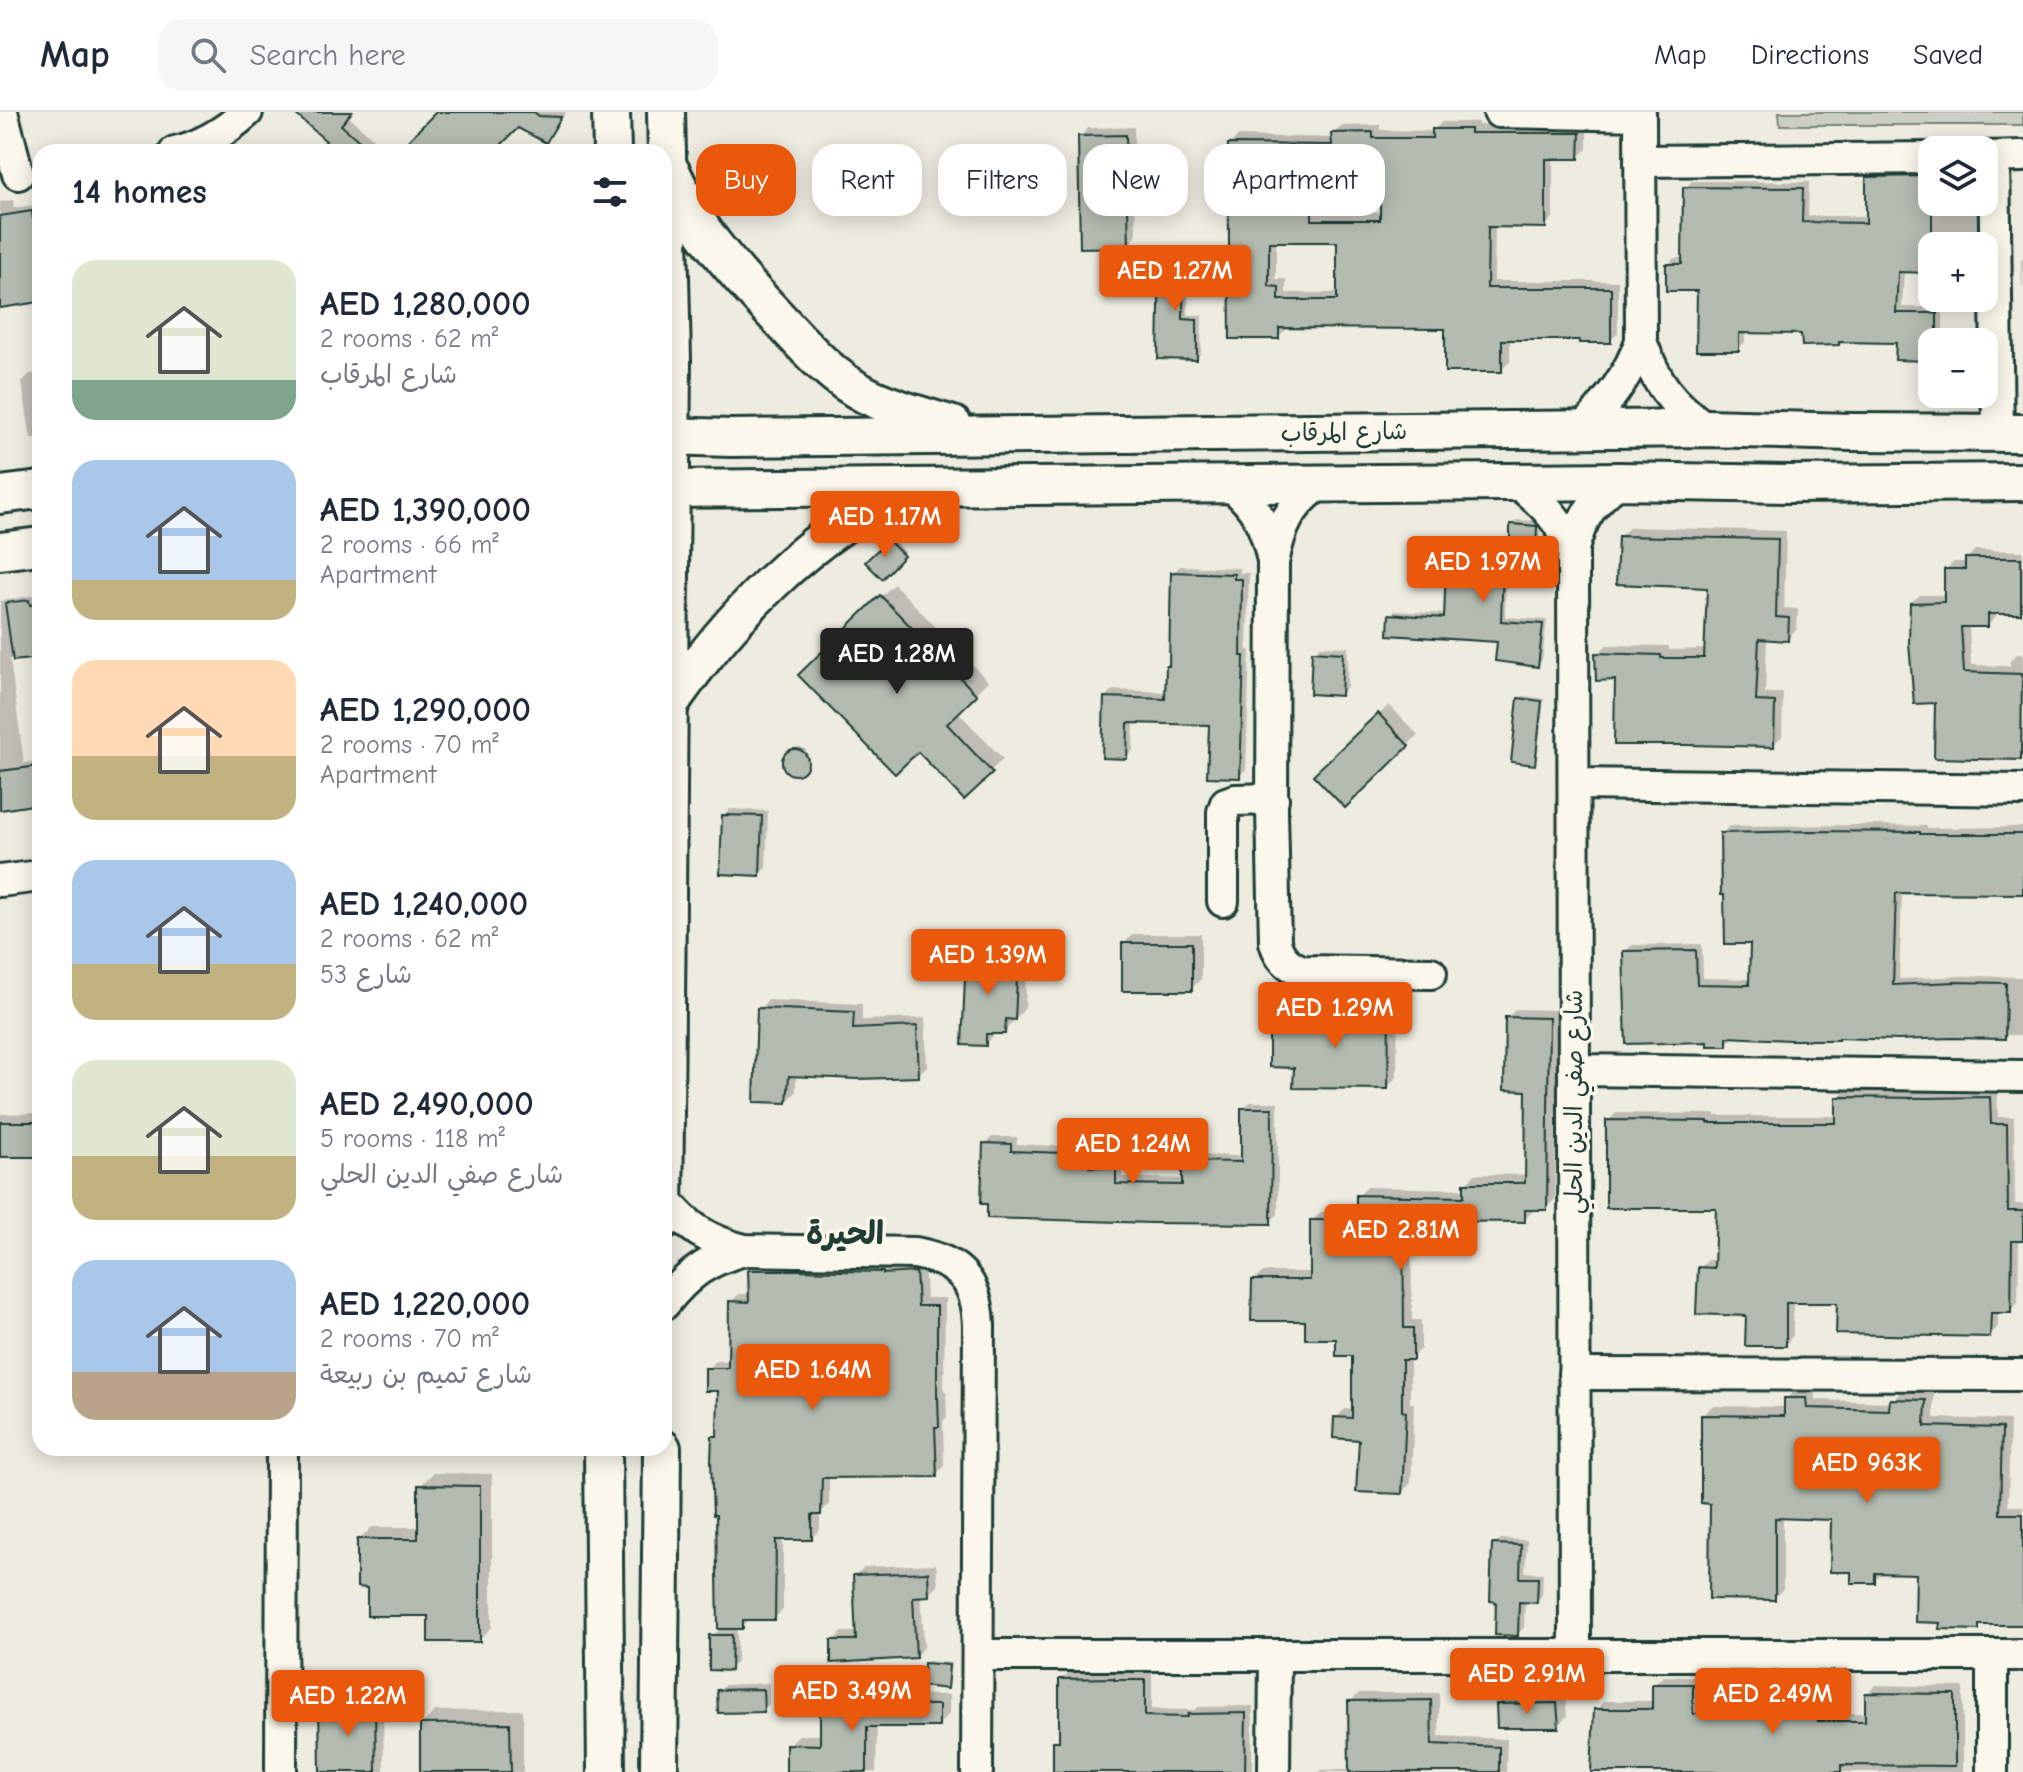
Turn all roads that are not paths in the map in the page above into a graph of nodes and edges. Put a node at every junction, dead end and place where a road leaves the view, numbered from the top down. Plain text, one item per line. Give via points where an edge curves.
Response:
1 (2, 112) edge
2 (611, 112) edge
3 (666, 112) edge
4 (1499, 112) edge
5 (1640, 114) edge
6 (239, 119) edge
7 (198, 144) edge
8 (612, 144) edge
9 (667, 144) edge
10 (2000, 157) edge
11 (1918, 158) edge
12 (1640, 161) junction
13 (672, 172) edge
14 (19, 174) edge
15 (1641, 341) junction
16 (1706, 428) junction
17 (1584, 429) junction
18 (2011, 433) edge
19 (989, 435) junction
20 (672, 436) edge
21 (1620, 481) junction
22 (1516, 482) junction
23 (2023, 482) edge
24 (1321, 483) junction
25 (1229, 484) junction
26 (911, 487) junction
27 (672, 489) edge
28 (32, 491) edge
29 (0, 495) edge
30 (32, 547) edge
31 (1573, 549) junction
32 (0, 551) edge
33 (1273, 563) junction
34 (672, 701) edge
35 (1574, 784) junction
36 (2023, 790) edge
37 (1273, 799) junction
38 (32, 877) edge
39 (0, 881) edge
40 (1223, 901) dead end
41 (1431, 973) dead end
42 (1574, 1070) junction
43 (2023, 1076) edge
44 (672, 1208) edge
45 (744, 1250) junction
46 (672, 1294) edge
47 (1574, 1374) junction
48 (2023, 1375) edge
49 (282, 1456) edge
50 (603, 1456) edge
51 (662, 1456) edge
52 (978, 1655) junction
53 (1275, 1655) junction
54 (1575, 1655) junction
55 (1992, 1655) junction
56 (2023, 1655) edge
57 (281, 1772) edge
58 (606, 1772) edge
59 (659, 1772) edge
60 (977, 1772) edge
61 (1274, 1772) edge
62 (1992, 1772) edge

1 - 14 street
2 - 8 main road
3 - 9 main road
4 - 5 street
5 - 12 street
6 - 7 street
10 - 18 street
11 - 12 street
12 - 15 street
13 - 19 main road via 709,239 838,378 894,407
15 - 16 street via 1665,391
15 - 17 street via 1619,387
16 - 17 main road, شارع المرقاب
16 - 18 main road, شارع المرقاب
17 - 19 main road, شارع المرقاب
19 - 20 main road, شارع المرقاب
21 - 22 main road
21 - 23 main road
21 - 31 street, شارع صفي الدين الحلي via 1589,510
22 - 24 main road
22 - 31 street, شارع صفي الدين الحلي via 1551,511
24 - 25 main road
24 - 33 street via 1288,516
25 - 26 main road
25 - 33 street via 1259,518
26 - 27 main road
26 - 34 main road via 838,528 766,589 720,637
28 - 29 main road
30 - 32 main road
31 - 35 street, شارع صفي الدين الحلي
33 - 37 street
35 - 36 street
35 - 42 street, شارع صفي الدين الحلي
37 - 40 street via 1226,803
37 - 41 street via 1275,942 1284,960 1312,972
38 - 39 street
42 - 43 street
42 - 47 street, شارع صفي الدين الحلي
44 - 45 street via 698,1233
45 - 46 street via 697,1269
45 - 52 street via 915,1253 955,1267 970,1284 978,1304
47 - 48 street
47 - 54 street, شارع صفي الدين الحلي
49 - 57 street
50 - 58 main road
51 - 59 main road
52 - 53 street
52 - 60 street
53 - 54 street
53 - 61 street
54 - 55 street
55 - 56 street
55 - 62 street

